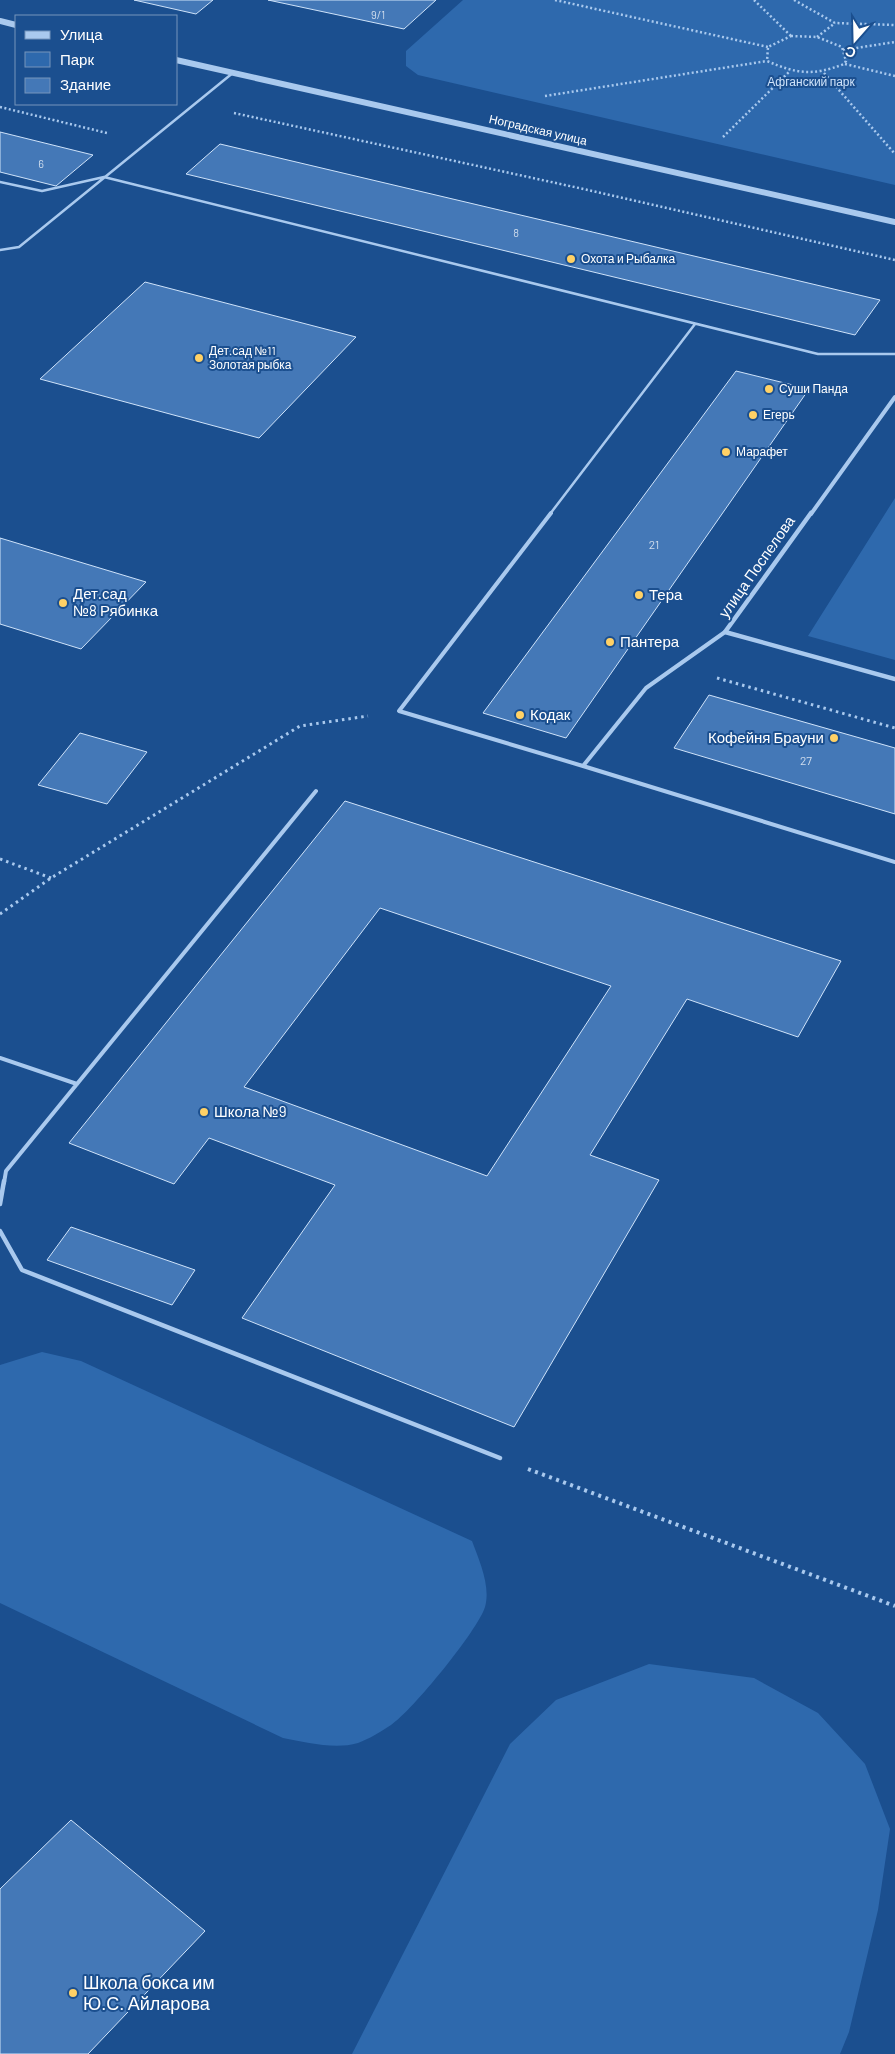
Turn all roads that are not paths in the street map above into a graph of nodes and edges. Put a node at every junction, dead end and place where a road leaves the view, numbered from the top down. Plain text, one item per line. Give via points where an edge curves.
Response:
1 (0, 21) edge
2 (15, 24) edge
3 (178, 60) edge
4 (234, 72) junction
5 (104, 178) junction
6 (0, 182) edge
7 (895, 222) edge
8 (0, 250) edge
9 (695, 324) junction
10 (895, 354) edge
11 (895, 397) edge
12 (725, 632) junction
13 (895, 679) edge
14 (583, 766) junction
15 (316, 791) dead end
16 (895, 862) edge
17 (0, 1058) edge
18 (77, 1084) junction
19 (0, 1204) edge
20 (0, 1231) edge
21 (500, 1458) road end

1 - 2 street
3 - 4 street, Ноградская улица
4 - 5 lane
4 - 7 street, Ноградская улица
5 - 6 lane via 42,191
5 - 8 lane via 19,247
5 - 9 lane
9 - 10 lane via 818,354
9 - 14 lane via 398,712
11 - 12 street, улица Поспелова
12 - 13 street, улица Поспелова
12 - 14 lane via 646,688
14 - 16 lane
15 - 18 lane
17 - 18 lane
18 - 19 lane via 6,1171
20 - 21 lane via 22,1270

